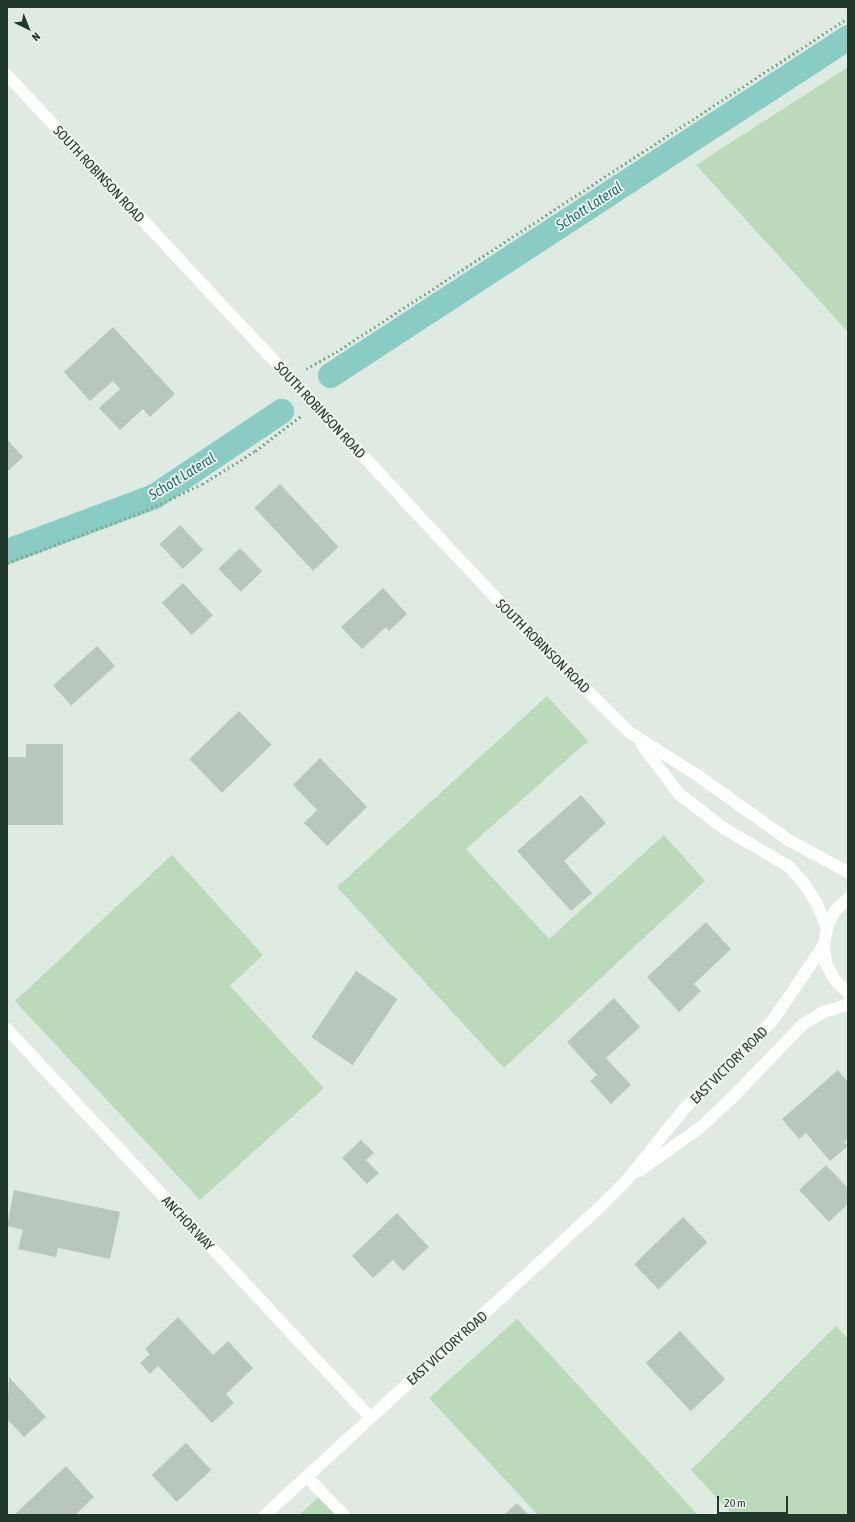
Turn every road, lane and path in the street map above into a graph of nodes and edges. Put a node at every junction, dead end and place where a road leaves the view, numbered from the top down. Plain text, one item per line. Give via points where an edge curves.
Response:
1 (848, 18) edge
2 (7, 75) edge
3 (290, 378) junction
4 (316, 405) junction
5 (7, 563) edge
6 (638, 740) junction
7 (848, 872) edge
8 (848, 898) edge
9 (827, 927) junction
10 (824, 945) junction
11 (848, 993) edge
12 (848, 1004) edge
13 (7, 1029) edge
14 (627, 1180) junction
15 (370, 1417) junction
16 (307, 1477) junction
17 (265, 1515) edge
18 (344, 1515) edge

1 - 3 path via 336,352
2 - 3 street, SOUTH ROBINSON ROAD
3 - 4 street, SOUTH ROBINSON ROAD
4 - 5 path via 254,451 202,484 142,512
4 - 6 street, SOUTH ROBINSON ROAD via 520,624
6 - 7 street, SOUTH ROBINSON ROAD via 697,775 790,842
6 - 9 street, SOUTH ROBINSON ROAD via 679,794 725,830 788,866 803,882
8 - 9 street via 835,911
9 - 10 street
10 - 11 street via 826,963 834,979
10 - 14 street, EAST VICTORY ROAD via 773,1020 684,1109
12 - 14 street, EAST VICTORY ROAD via 821,1013 802,1025 701,1127
13 - 15 street, ANCHOR WAY
14 - 15 street, EAST VICTORY ROAD via 497,1304
15 - 16 street, EAST VICTORY ROAD
16 - 17 street, EAST VICTORY ROAD
16 - 18 street

